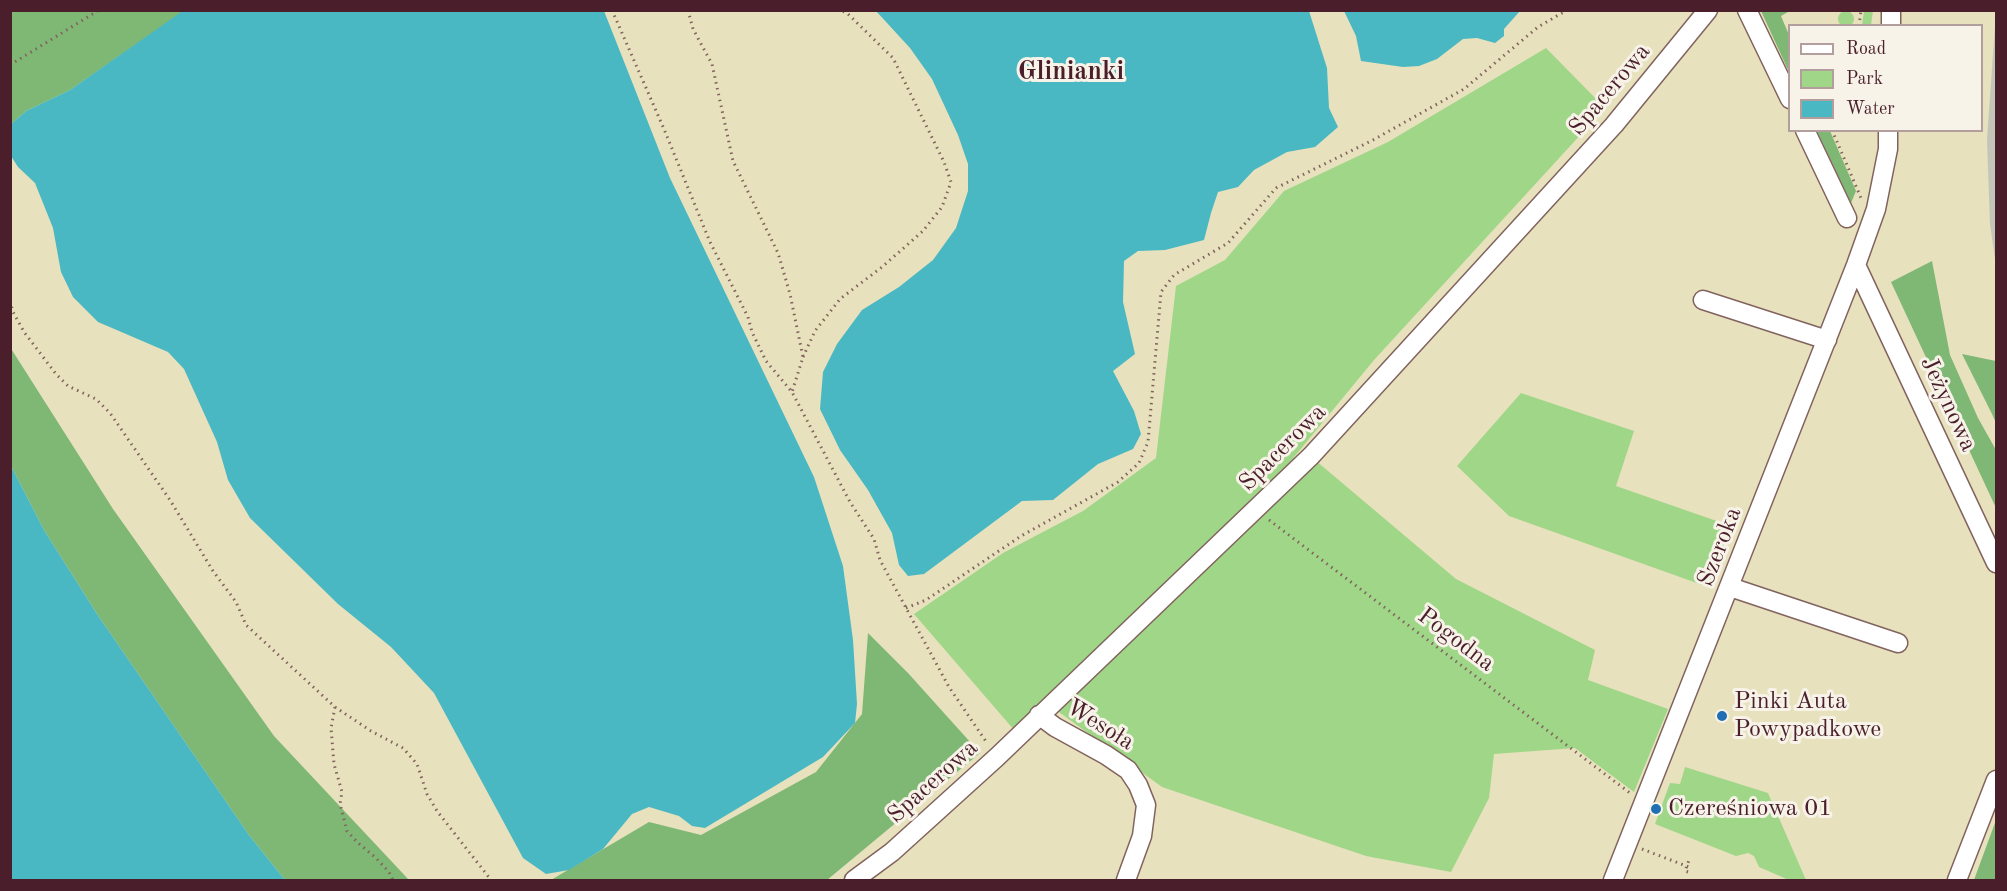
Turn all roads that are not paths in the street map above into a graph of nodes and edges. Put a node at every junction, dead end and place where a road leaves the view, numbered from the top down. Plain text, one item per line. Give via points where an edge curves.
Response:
1 (1708, 10) edge
2 (1747, 10) edge
3 (1788, 95) edge
4 (1806, 132) edge
5 (1888, 132) edge
6 (1847, 218) dead end
7 (1856, 265) junction
8 (1703, 300) dead end
9 (1827, 340) junction
10 (1996, 563) edge
11 (1730, 587) junction
12 (1898, 643) dead end
13 (1039, 715) junction
14 (1996, 780) edge
15 (854, 880) edge
16 (1126, 880) edge
17 (1613, 880) edge
18 (1957, 880) edge

1 - 13 street, Spacerowa via 1614,125 1311,456
2 - 3 street
4 - 6 street
5 - 7 street, Szeroka via 1876,209
7 - 9 street, Szeroka
7 - 10 street, Jeżynowa
8 - 9 street
9 - 11 street, Szeroka
11 - 12 street
11 - 17 street, Szeroka
13 - 15 street, Spacerowa via 892,852
13 - 16 street, Wesoła via 1128,770 1138,785 1146,805 1142,836
14 - 18 street

